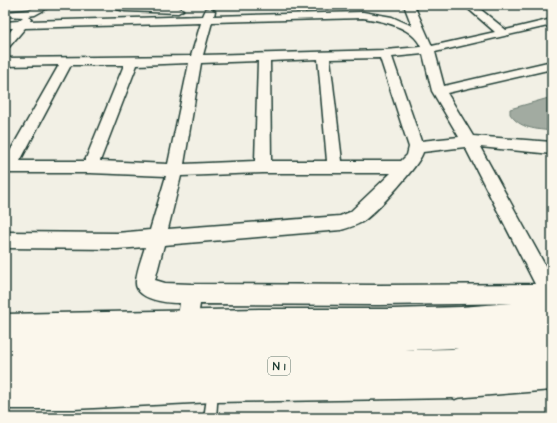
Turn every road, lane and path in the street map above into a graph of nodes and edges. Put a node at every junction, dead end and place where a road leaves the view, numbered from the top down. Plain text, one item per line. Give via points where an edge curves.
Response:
1 (48, 5) edge
2 (122, 5) edge
3 (409, 5) edge
4 (469, 5) edge
5 (548, 5) edge
6 (309, 6) edge
7 (552, 6) edge
8 (31, 13) junction
9 (5, 14) edge
10 (209, 16) junction
11 (552, 22) edge
12 (5, 25) edge
13 (21, 25) junction
14 (504, 34) junction
15 (425, 44) junction
16 (5, 45) edge
17 (385, 54) junction
18 (324, 56) junction
19 (264, 58) junction
20 (196, 59) junction
21 (5, 62) edge
22 (67, 62) junction
23 (132, 62) junction
24 (552, 65) edge
25 (439, 91) junction
26 (469, 141) junction
27 (416, 147) junction
28 (552, 148) edge
29 (7, 167) edge
30 (90, 167) junction
31 (263, 167) junction
32 (335, 167) junction
33 (404, 167) junction
34 (175, 170) junction
35 (158, 236) junction
36 (5, 240) edge
37 (191, 294) junction
38 (551, 301) edge
39 (187, 323) junction
40 (5, 327) edge
41 (552, 329) edge
42 (35, 336) junction
43 (5, 345) edge
44 (552, 354) edge
45 (5, 373) edge
46 (453, 373) junction
47 (552, 376) edge
48 (212, 378) junction
49 (5, 395) edge
50 (210, 418) edge

1 - 8 street
2 - 10 street via 121,7 125,8
3 - 15 street
4 - 14 street
5 - 7 street
6 - 10 street
8 - 9 street
8 - 13 street
10 - 13 street
10 - 15 street via 363,15 384,18 408,27
10 - 20 street
11 - 14 street
12 - 13 street
13 - 16 street
14 - 15 street
15 - 17 street
15 - 25 street
17 - 18 street
17 - 27 street
18 - 19 street
18 - 32 street
19 - 20 street
19 - 31 street
20 - 23 street
20 - 34 street
21 - 22 street
22 - 23 street
22 - 29 street
23 - 30 street
24 - 25 street
25 - 26 street
26 - 27 street
26 - 28 street
26 - 38 street
27 - 33 street via 414,157
29 - 30 street
30 - 34 street
31 - 32 street
31 - 34 street
32 - 33 street
33 - 35 street via 387,188 356,217 341,223
34 - 35 street
35 - 36 street via 117,240
35 - 37 street via 145,282 147,287 153,291
37 - 38 street via 378,295
37 - 39 street
38 - 39 street via 453,320
39 - 42 street
40 - 42 street
41 - 42 highway, N 1 via 444,336 231,341
42 - 43 highway, N 1
44 - 46 highway, N 1
45 - 48 highway, N 1
46 - 47 street
46 - 48 highway, N 1
48 - 49 street via 74,395
48 - 50 lane

